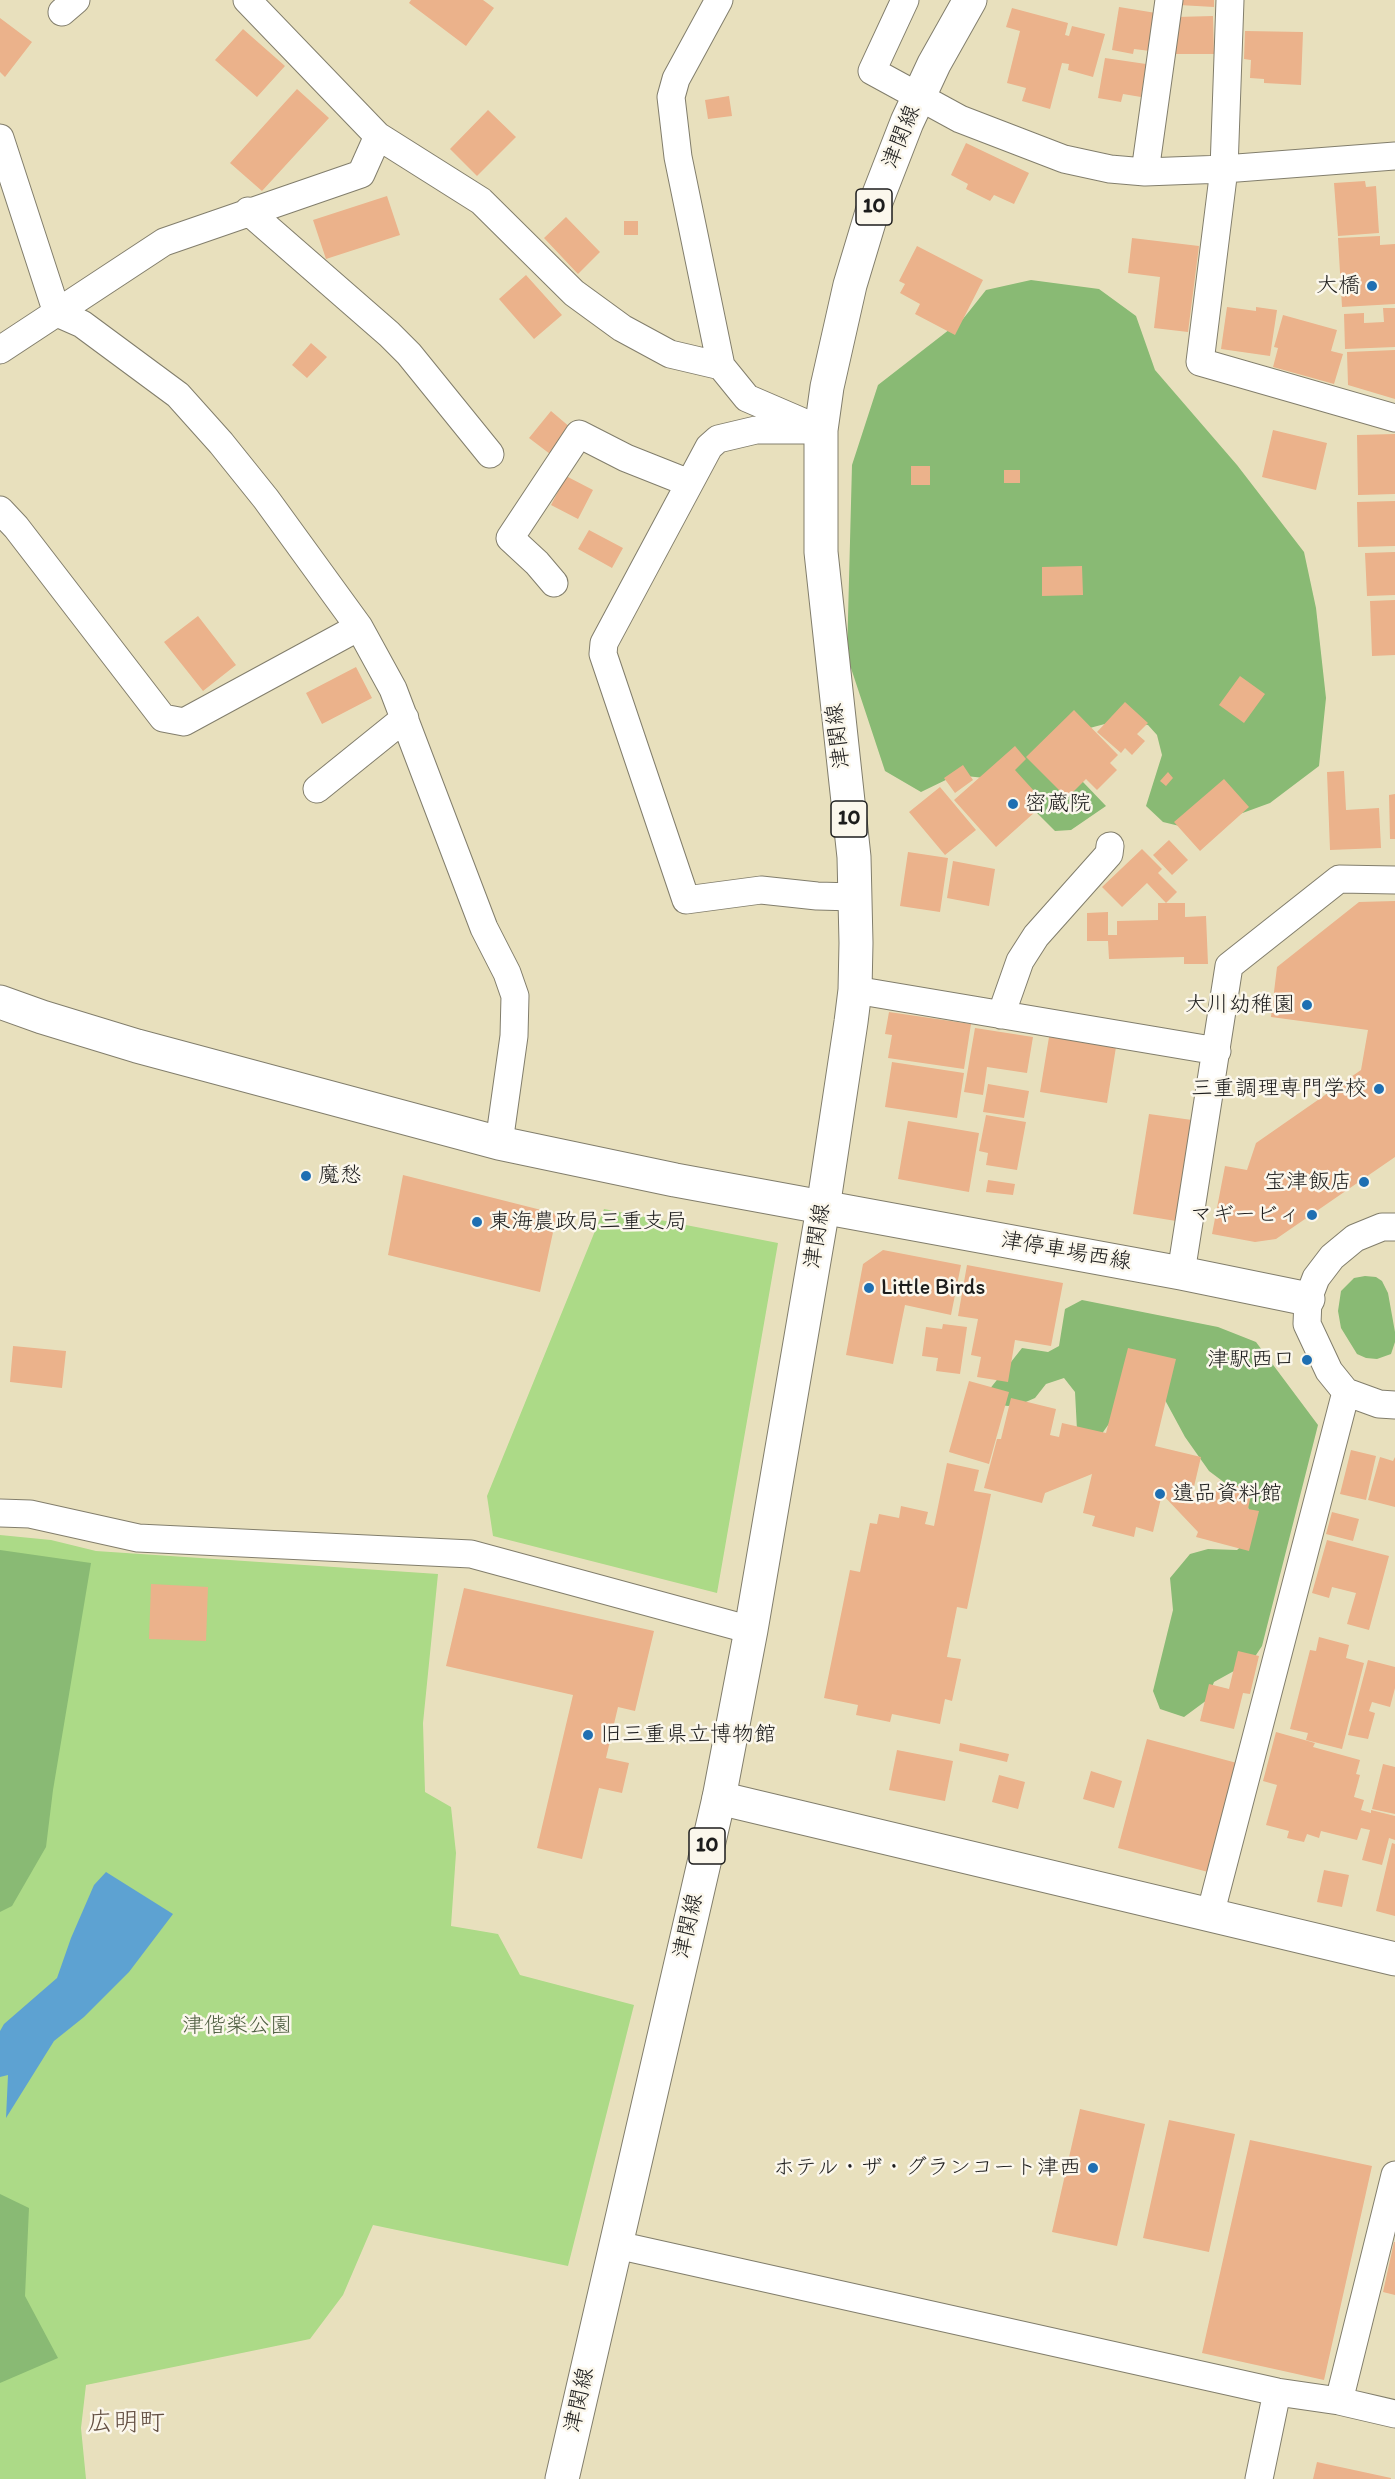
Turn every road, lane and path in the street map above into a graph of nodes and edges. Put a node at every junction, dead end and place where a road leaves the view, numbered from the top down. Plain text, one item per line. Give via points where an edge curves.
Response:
1 (247, 0) edge
2 (719, 0) edge
3 (905, 0) edge
4 (970, 0) edge
5 (1169, 0) edge
6 (1230, 0) edge
7 (918, 97) junction
8 (378, 136) junction
9 (0, 138) edge
10 (1395, 156) edge
11 (1224, 170) junction
12 (1145, 172) junction
13 (248, 211) junction
14 (57, 313) junction
15 (0, 350) edge
16 (721, 366) junction
17 (1395, 417) edge
18 (821, 430) junction
19 (490, 454) dead end
20 (689, 483) junction
21 (0, 510) edge
22 (554, 583) dead end
23 (359, 627) junction
24 (405, 718) junction
25 (317, 789) dead end
26 (1110, 846) dead end
27 (1395, 880) edge
28 (855, 897) junction
29 (855, 990) junction
30 (0, 1002) edge
31 (1001, 1015) junction
32 (1217, 1051) junction
33 (499, 1143) junction
34 (823, 1208) junction
35 (1395, 1227) edge
36 (1181, 1273) junction
37 (1308, 1299) junction
38 (1346, 1392) junction
39 (1395, 1405) edge
40 (0, 1513) edge
41 (751, 1630) junction
42 (719, 1798) junction
43 (1210, 1915) junction
44 (1395, 1959) edge
45 (1395, 2175) edge
46 (617, 2245) junction
47 (1277, 2392) junction
48 (1339, 2401) junction
49 (1395, 2414) edge
50 (561, 2479) edge
51 (1259, 2479) edge

1 - 8 street
2 - 16 street via 676,79 672,97 678,157
3 - 7 street via 872,71
4 - 7 main road, 津関線 / 10
5 - 12 street
6 - 11 street
7 - 12 street via 960,119 1064,159 1110,170
7 - 18 main road, 津関線 / 10 via 872,212 850,285
8 - 13 street via 361,174
8 - 16 street via 481,201 574,293 622,328 670,354
9 - 14 street
10 - 11 street
11 - 12 street
11 - 17 street via 1200,362
13 - 14 street via 164,242
13 - 19 street via 410,354
14 - 15 street
14 - 23 street via 82,324 178,395 266,499
16 - 18 street via 747,398
18 - 20 street via 756,430 718,439 709,447
18 - 28 main road, 津関線 / 10 via 821,552
20 - 22 street via 579,434 510,538
20 - 28 street via 604,643 603,654 686,900 761,890
21 - 23 street via 163,718 184,722
23 - 24 street
24 - 25 street
24 - 33 street via 484,928 515,996 514,1036
26 - 31 street via 1109,854 1036,936 1020,961
27 - 32 street via 1339,879 1229,966
28 - 29 main road, 津関線 / 10
29 - 31 street
29 - 34 main road, 津関線 / 10
30 - 33 main road, 津停車場西線 via 137,1046
31 - 32 street
32 - 36 street
33 - 34 main road, 津停車場西線
34 - 36 main road, 津停車場西線
34 - 41 main road, 津関線 / 10
35 - 37 street via 1382,1227 1355,1238 1332,1257 1316,1278
36 - 37 main road, 津停車場西線
37 - 38 street via 1307,1324 1314,1342
38 - 39 street via 1379,1404
38 - 43 street
40 - 41 street via 30,1514 138,1538 471,1554
41 - 42 main road, 津関線 / 10
42 - 43 main road
42 - 46 main road, 津関線 / 10
43 - 44 main road
45 - 48 street
46 - 47 street
46 - 50 main road, 津関線 / 10
47 - 48 street
47 - 51 street
48 - 49 street

